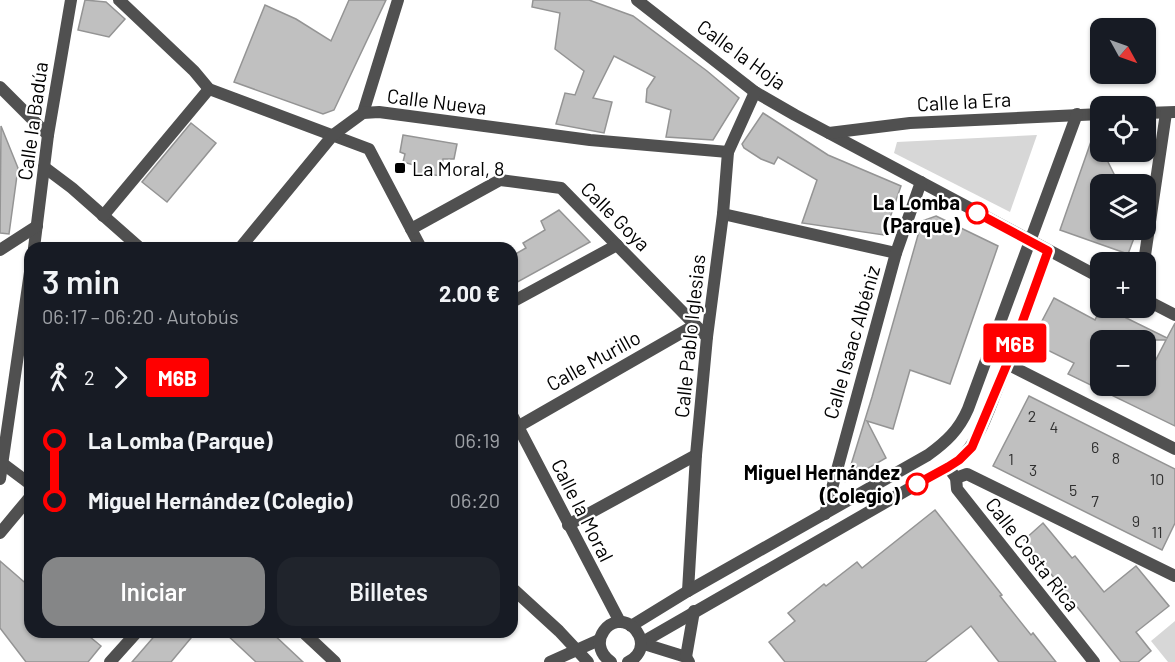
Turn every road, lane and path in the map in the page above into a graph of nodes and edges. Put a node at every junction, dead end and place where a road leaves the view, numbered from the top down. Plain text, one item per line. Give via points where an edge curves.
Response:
1 (71, 0) edge
2 (119, 0) edge
3 (398, 0) edge
4 (637, 0) edge
5 (0, 87) edge
6 (209, 89) junction
7 (755, 92) junction
8 (1171, 112) edge
9 (363, 113) junction
10 (1156, 113) edge
11 (1077, 114) junction
12 (1090, 114) edge
13 (830, 133) junction
14 (48, 135) junction
15 (333, 135) junction
16 (728, 152) junction
17 (44, 167) junction
18 (921, 182) junction
19 (723, 214) junction
20 (104, 216) junction
21 (37, 226) junction
22 (411, 229) junction
23 (1030, 241) junction
24 (35, 242) edge
25 (133, 242) edge
26 (245, 242) edge
27 (418, 242) edge
28 (617, 244) junction
29 (0, 250) edge
30 (1048, 251) junction
31 (1146, 252) edge
32 (896, 254) junction
33 (1090, 272) edge
34 (518, 299) edge
35 (1156, 305) edge
36 (24, 313) edge
37 (1175, 315) edge
38 (695, 325) junction
39 (707, 337) junction
40 (1007, 364) junction
41 (518, 421) edge
42 (518, 433) edge
43 (1175, 449) edge
44 (696, 455) junction
45 (2, 463) junction
46 (948, 467) junction
47 (956, 478) junction
48 (0, 479) edge
49 (24, 480) edge
50 (24, 504) edge
51 (825, 514) junction
52 (568, 525) junction
53 (0, 533) edge
54 (1175, 576) edge
55 (688, 591) junction
56 (518, 594) edge
57 (694, 611) junction
58 (626, 624) junction
59 (132, 638) edge
60 (309, 638) edge
61 (599, 640) junction
62 (641, 643) junction
63 (578, 650) junction
64 (687, 659) edge
65 (604, 660) edge
66 (110, 662) edge
67 (335, 662) edge
68 (550, 662) edge
69 (588, 662) edge
70 (628, 662) edge
71 (1094, 662) edge

1 - 14 street, Calle la Badúa
2 - 6 street
3 - 9 street
4 - 7 street, Calle la Hoja
5 - 14 street
6 - 15 street
6 - 20 street
7 - 13 street, Calle la Hoja
7 - 16 street, Calle Pablo Iglesias
8 - 10 street
8 - 31 street
9 - 15 street, Calle Nueva
9 - 16 street, Calle Nueva
11 - 12 street, Calle la Era
11 - 13 street, Calle la Era via 910,123
11 - 23 street
13 - 18 street, Calle la Hoja
14 - 17 street, Calle la Badúa
15 - 22 street via 369,150
15 - 26 street, Calle Nueva
16 - 19 street, Calle Pablo Iglesias
17 - 20 street
17 - 21 street, Calle la Badúa
18 - 23 street, Calle la Hoja
18 - 32 street, Calle Isaac Albéniz
19 - 32 street
19 - 39 street, Calle Pablo Iglesias
20 - 25 street
21 - 24 street, Calle la Badúa
21 - 29 street
22 - 27 street
22 - 28 street, Calle Goya via 500,180 561,188
23 - 30 street, Calle la Hoja
23 - 51 street via 961,424 928,455
28 - 34 street
28 - 38 street, Calle Goya
30 - 33 street, Calle la Hoja
30 - 40 street
32 - 51 street, Calle Isaac Albéniz
35 - 37 street
36 - 45 street
38 - 39 street, Calle Goya
38 - 41 street, Calle Murillo
39 - 44 street, Calle Pablo Iglesias
40 - 43 street
40 - 46 street via 972,447
42 - 52 street, Calle la Moral
44 - 52 street
44 - 55 street, Calle Pablo Iglesias
45 - 48 street
45 - 49 street
46 - 47 street, Calle Costa Rica
46 - 57 street
47 - 54 street via 967,474
47 - 71 street, Calle Costa Rica via 957,489
50 - 53 street
51 - 55 street
52 - 58 street, Calle la Moral
55 - 58 street
56 - 63 street
57 - 62 street
57 - 64 street
58 - 61 street via 610,625
58 - 62 street, Calle la Moral via 638,633
59 - 66 street
60 - 67 street
61 - 63 street
61 - 65 street
62 - 64 street
62 - 70 street via 639,653
63 - 68 street
63 - 69 street

